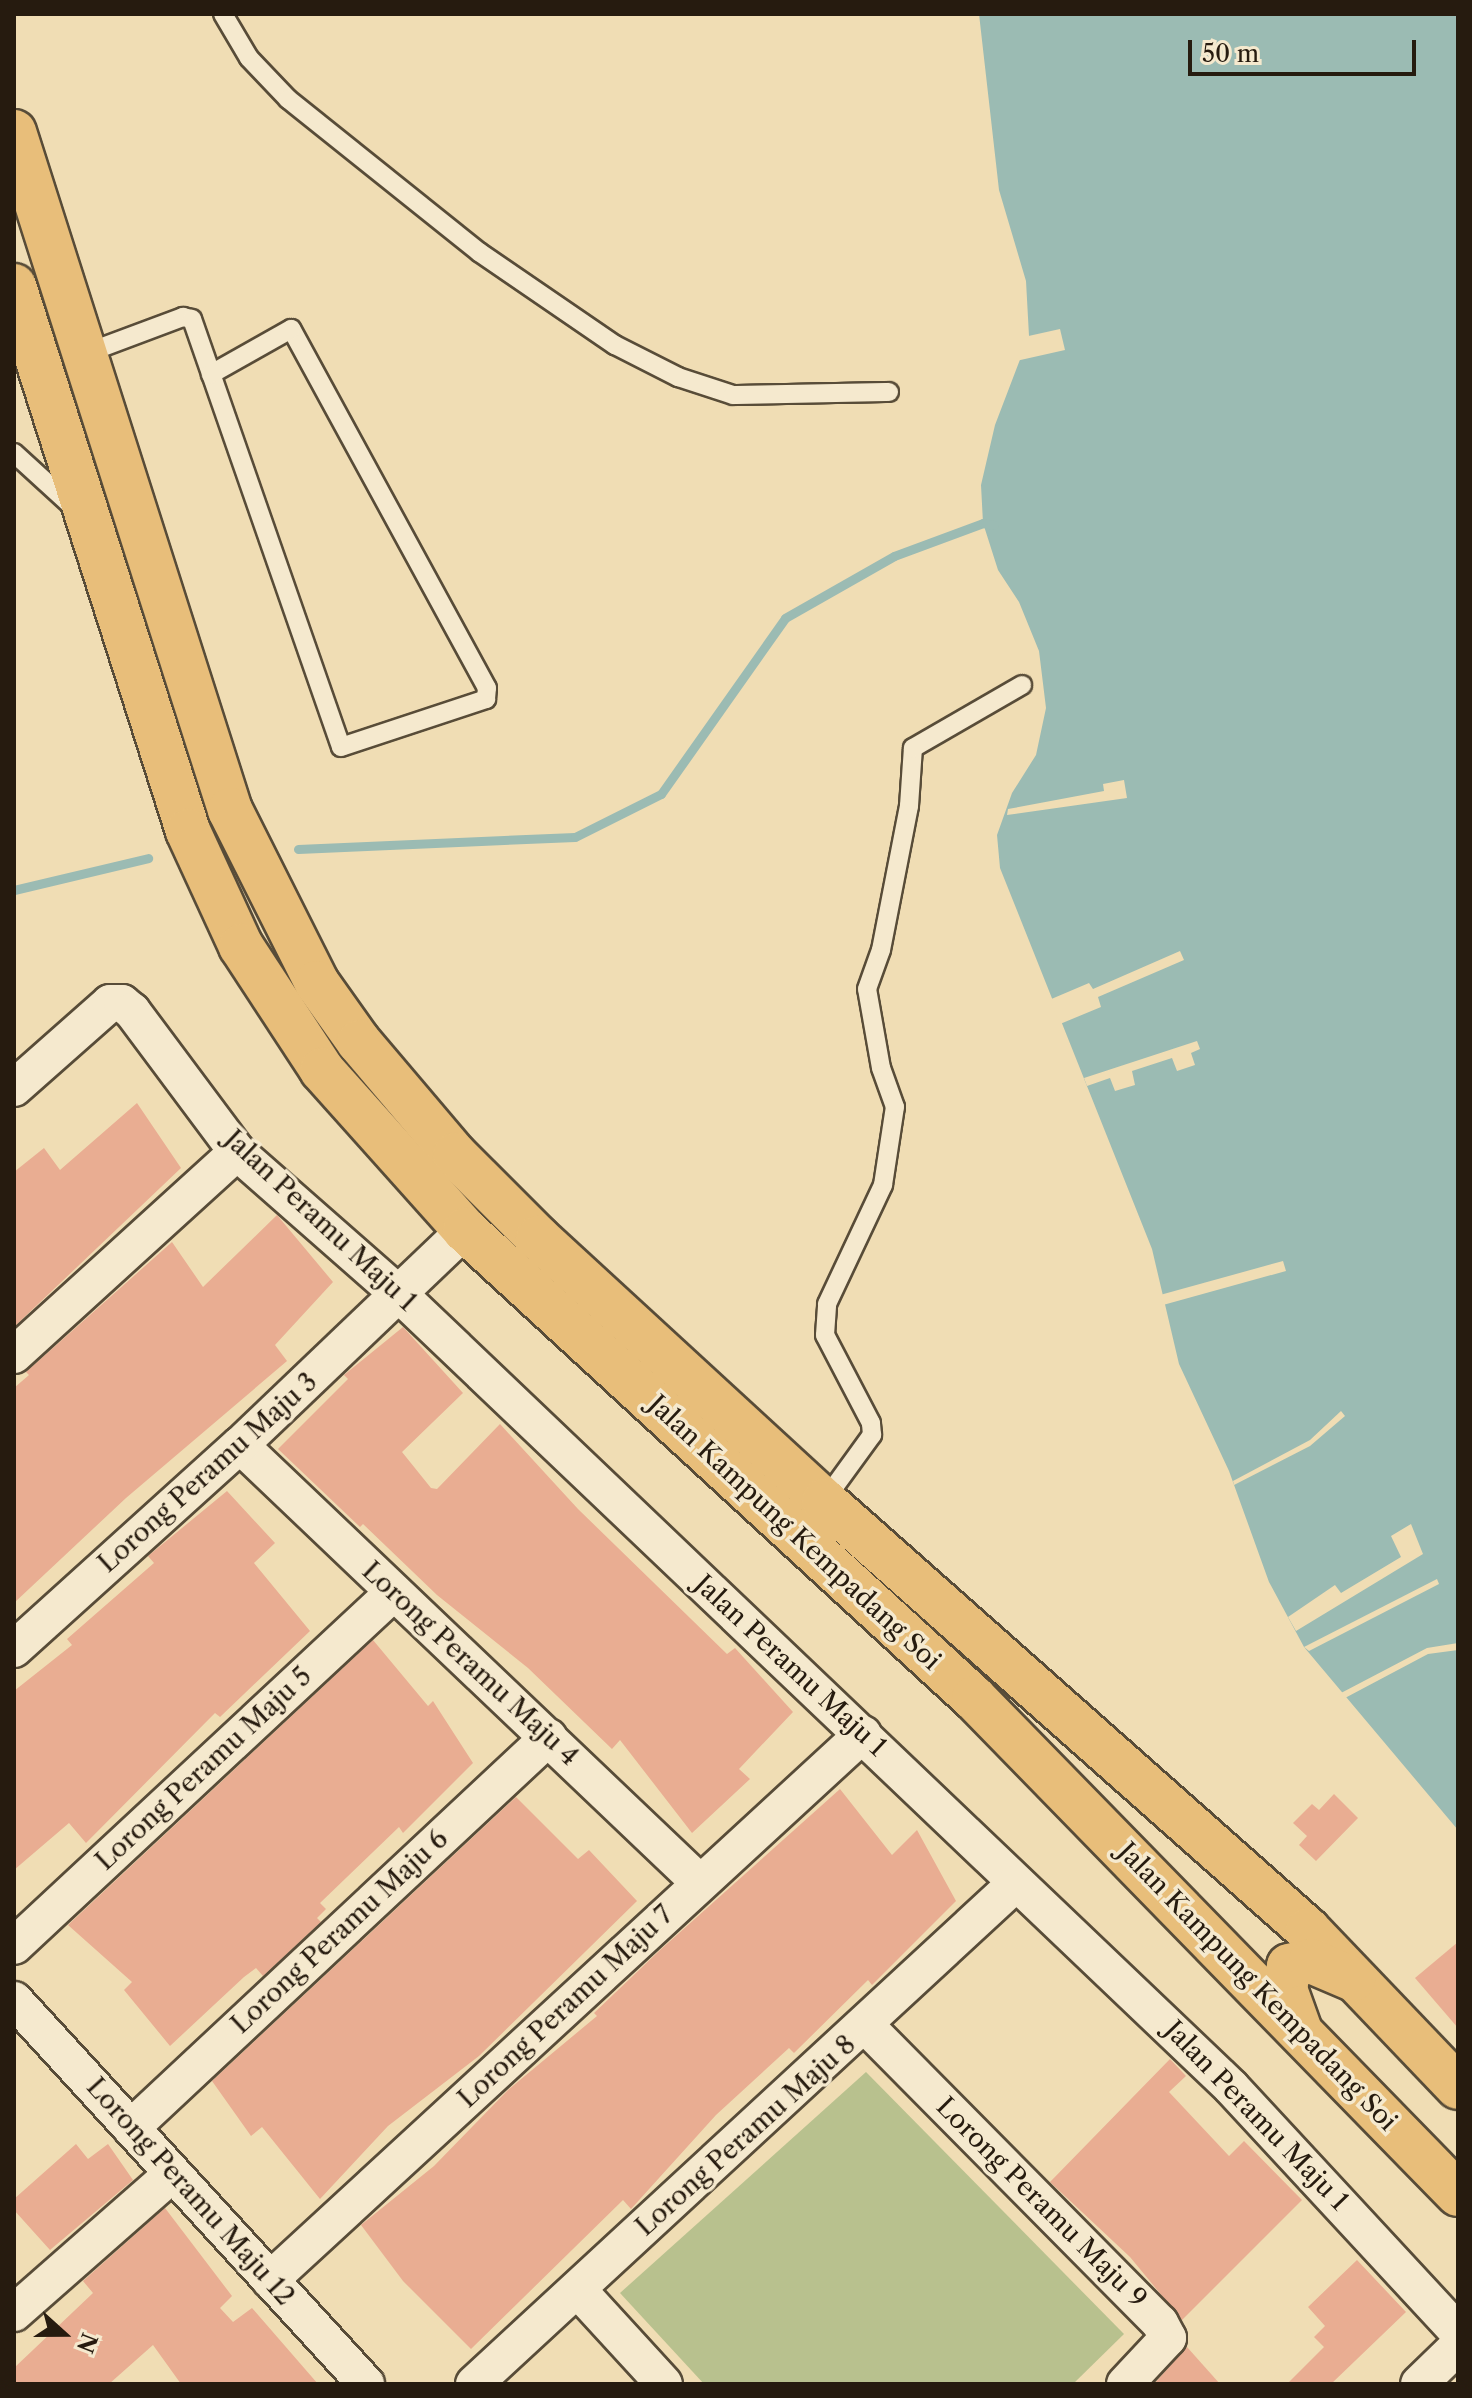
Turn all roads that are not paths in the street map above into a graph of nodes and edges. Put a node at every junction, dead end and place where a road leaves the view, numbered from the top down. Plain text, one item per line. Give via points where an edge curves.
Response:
1 (223, 14) edge
2 (14, 132) edge
3 (14, 286) edge
4 (84, 354) junction
5 (211, 374) junction
6 (889, 392) dead end
7 (14, 453) edge
8 (86, 519) junction
9 (1022, 685) dead end
10 (14, 1088) edge
11 (237, 1152) junction
12 (465, 1230) junction
13 (400, 1295) junction
14 (14, 1355) edge
15 (240, 1445) junction
16 (824, 1501) junction
17 (394, 1592) junction
18 (14, 1649) edge
19 (863, 1734) junction
20 (549, 1737) junction
21 (700, 1883) junction
22 (1015, 1884) junction
23 (14, 1946) edge
24 (1361, 1982) junction
25 (14, 2000) edge
26 (866, 2026) junction
27 (1301, 2034) junction
28 (1458, 2087) edge
29 (131, 2128) junction
30 (172, 2174) junction
31 (1458, 2194) edge
32 (270, 2280) junction
33 (578, 2290) junction
34 (14, 2313) edge
35 (1458, 2332) edge
36 (1458, 2346) edge
37 (366, 2384) edge
38 (474, 2384) edge
39 (664, 2384) edge
40 (1125, 2384) edge
41 (1419, 2384) edge

1 - 6 lane via 249,58 288,99 479,252 615,345 678,377 733,395
2 - 4 highway, Jalan Kampung Kempadang Soi
3 - 8 highway, Jalan Kampung Kempadang Soi
4 - 5 lane via 183,317 192,319
4 - 16 highway, Jalan Kampung Kempadang Soi via 230,810 287,914 317,983 455,1155
5 - 5 lane via 341,747 486,699 487,688 291,329
7 - 8 lane
8 - 12 highway, Jalan Kampung Kempadang Soi via 188,831 241,946 322,1070
9 - 16 lane via 913,748 909,806 881,950 867,989 881,1068 895,1107 883,1185 827,1304 825,1335 871,1423 872,1435
10 - 11 street, Jalan Peramu Maju 1 via 110,1003 122,1003
11 - 13 street, Jalan Peramu Maju 1
11 - 14 street
12 - 13 street, Lorong Peramu Maju 3
12 - 27 highway, Jalan Kampung Kempadang Soi via 974,1698
13 - 15 street, Lorong Peramu Maju 3
13 - 19 street, Jalan Peramu Maju 1
15 - 17 street, Lorong Peramu Maju 4
15 - 18 street, Lorong Peramu Maju 3
16 - 24 highway, Jalan Kampung Kempadang Soi
17 - 20 street, Lorong Peramu Maju 4
17 - 23 street, Lorong Peramu Maju 5
19 - 21 street, Lorong Peramu Maju 7
19 - 22 street, Jalan Peramu Maju 1
20 - 21 street, Lorong Peramu Maju 4
20 - 29 street, Lorong Peramu Maju 6
21 - 32 street, Lorong Peramu Maju 7
22 - 26 street, Lorong Peramu Maju 8
22 - 35 street, Jalan Peramu Maju 1 via 1231,2087
24 - 27 highway via 1311,1961 1289,1966 1285,1989
24 - 28 highway, Jalan Kampung Kempadang Soi
25 - 29 street, Lorong Peramu Maju 12
26 - 33 street, Lorong Peramu Maju 8
26 - 40 street, Lorong Peramu Maju 9 via 1160,2323 1168,2338
27 - 31 highway, Jalan Kampung Kempadang Soi
29 - 30 street, Lorong Peramu Maju 12
30 - 32 street, Lorong Peramu Maju 12
30 - 34 street
32 - 37 street, Lorong Peramu Maju 12
33 - 38 street, Lorong Peramu Maju 8
33 - 39 street
36 - 41 street

